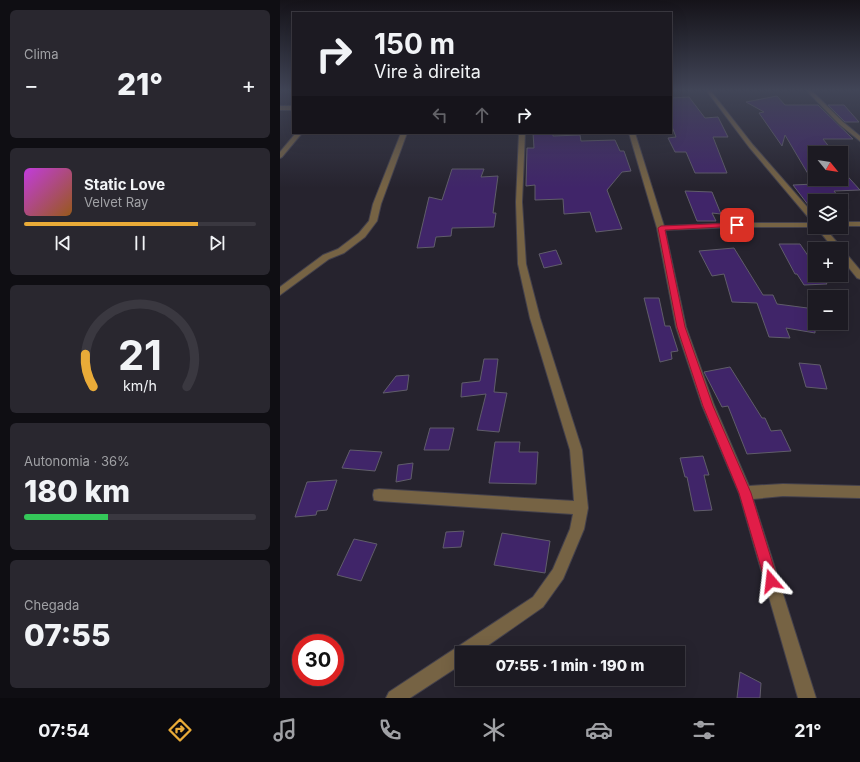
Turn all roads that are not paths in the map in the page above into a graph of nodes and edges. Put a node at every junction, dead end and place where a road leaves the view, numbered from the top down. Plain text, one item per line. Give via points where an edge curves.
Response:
1 (734, 123) edge
2 (841, 123) edge
3 (298, 134) edge
4 (404, 134) edge
5 (522, 134) edge
6 (632, 134) edge
7 (860, 139) edge
8 (280, 156) edge
9 (808, 214) edge
10 (848, 224) edge
11 (860, 224) edge
12 (808, 225) edge
13 (661, 228) junction
14 (826, 234) edge
15 (832, 242) edge
16 (848, 261) edge
17 (860, 276) edge
18 (280, 292) edge
19 (860, 492) edge
20 (745, 493) junction
21 (379, 495) dead end
22 (581, 508) junction
23 (472, 646) edge
24 (455, 658) edge
25 (396, 698) edge
26 (807, 698) edge

1 - 9 street
2 - 7 street
3 - 8 street
4 - 18 street via 373,221 362,235 341,251 326,257
5 - 22 street via 519,202 522,264 535,318 576,450
6 - 13 street
10 - 11 street
12 - 13 street
13 - 20 street via 681,327 708,406
14 - 15 street
16 - 17 street
19 - 20 street via 783,490
20 - 26 street
21 - 22 street
22 - 23 street via 577,530 558,574 538,602
24 - 25 street

